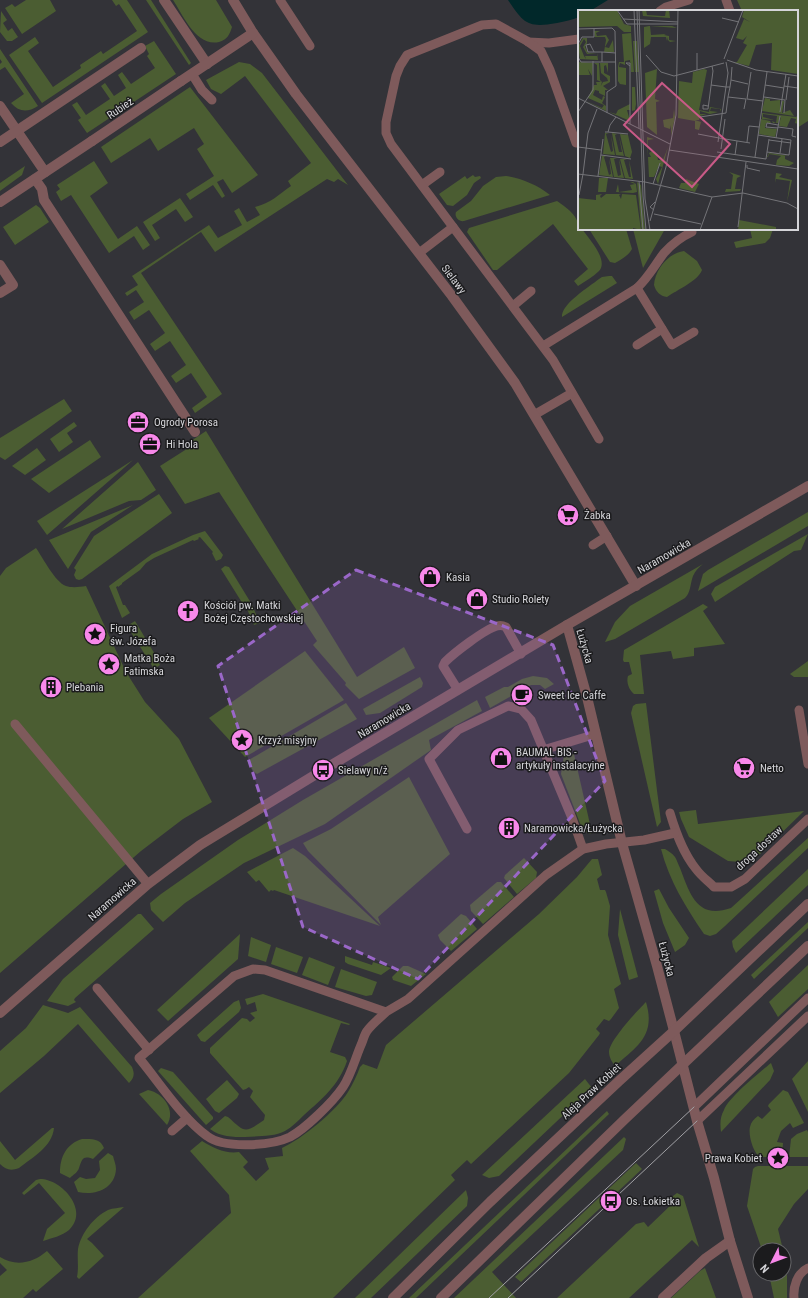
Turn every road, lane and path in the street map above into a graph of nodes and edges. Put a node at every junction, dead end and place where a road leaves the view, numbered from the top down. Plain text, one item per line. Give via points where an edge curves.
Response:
1 (164, 0) edge
2 (233, 0) edge
3 (280, 0) edge
4 (689, 0) edge
5 (726, 0) edge
6 (662, 10) edge
7 (730, 10) edge
8 (253, 33) junction
9 (578, 39) edge
10 (527, 41) junction
11 (310, 46) dead end
12 (141, 48) dead end
13 (207, 64) junction
14 (192, 74) junction
15 (212, 100) dead end
16 (0, 106) edge
17 (17, 131) junction
18 (0, 142) edge
19 (578, 142) edge
20 (45, 172) junction
21 (440, 172) dead end
22 (35, 179) junction
23 (422, 185) junction
24 (0, 202) edge
25 (453, 226) junction
26 (692, 232) dead end
27 (419, 253) junction
28 (0, 265) edge
29 (637, 288) junction
30 (532, 291) dead end
31 (0, 294) edge
32 (513, 306) junction
33 (662, 330) junction
34 (694, 332) dead end
35 (637, 345) dead end
36 (543, 346) junction
37 (572, 393) junction
38 (534, 415) junction
39 (195, 432) dead end
40 (599, 440) dead end
41 (808, 486) edge
42 (607, 536) junction
43 (593, 545) dead end
44 (636, 586) junction
45 (567, 626) junction
46 (521, 654) junction
47 (458, 690) junction
48 (799, 710) dead end
49 (15, 724) dead end
50 (596, 734) junction
51 (543, 750) junction
52 (808, 764) edge
53 (670, 813) dead end
54 (808, 819) edge
55 (466, 829) dead end
56 (676, 833) junction
57 (622, 843) junction
58 (584, 850) junction
59 (148, 884) junction
60 (808, 904) edge
61 (808, 946) edge
62 (97, 988) dead end
63 (808, 998) edge
64 (386, 1012) junction
65 (0, 1013) edge
66 (808, 1016) edge
67 (674, 1031) junction
68 (148, 1050) junction
69 (683, 1064) junction
70 (694, 1107) junction
71 (187, 1118) junction
72 (697, 1121) junction
73 (172, 1131) dead end
74 (730, 1241) junction
75 (808, 1268) edge
76 (392, 1298) edge
77 (441, 1298) edge
78 (663, 1298) edge
79 (748, 1298) edge
80 (794, 1298) edge

1 - 13 street
2 - 8 street, Sielawy
3 - 11 lane
4 - 6 lane
5 - 7 lane
8 - 13 street, Rubież
8 - 27 street, Sielawy via 296,94
9 - 10 lane via 549,43
10 - 19 lane via 541,52 576,143
10 - 23 lane via 496,24 482,25 407,55 396,76 386,133 391,144
12 - 17 street
13 - 14 street, Rubież
14 - 15 lane
14 - 20 street, Rubież
16 - 17 street
17 - 18 street
17 - 20 street
20 - 22 street, Rubież
21 - 23 lane
22 - 24 street, Rubież
22 - 39 street via 42,189 44,200
23 - 25 lane
25 - 27 lane
25 - 32 lane
26 - 29 lane via 681,237 664,253 652,272
27 - 38 street, Sielawy via 509,374
28 - 31 street via 13,285
29 - 33 lane
29 - 36 lane
30 - 32 lane
32 - 36 lane
33 - 34 lane via 672,345
33 - 35 lane
36 - 37 lane
37 - 38 lane
37 - 40 lane
38 - 42 street, Sielawy
41 - 44 street, Naramowicka
42 - 43 lane
42 - 44 street, Sielawy
44 - 45 street, Naramowicka
45 - 46 street, Naramowicka
45 - 50 street, Łużycka
46 - 47 street, Naramowicka
46 - 47 lane via 506,627 496,626 445,662 443,666
47 - 59 street, Naramowicka via 219,832
48 - 52 lane
49 - 59 lane
50 - 51 lane
50 - 57 street, Łużycka
51 - 55 lane via 531,720 521,710 508,706 458,730 429,759
51 - 58 lane
53 - 56 lane, droga dostaw
54 - 56 lane, droga dostaw via 745,879 731,887 714,887 685,853
56 - 57 lane
57 - 58 lane
57 - 67 street, Łużycka
58 - 64 lane via 546,875 408,999
59 - 65 street, Naramowicka
60 - 67 street, Aleja Praw Kobiet
61 - 69 street
62 - 68 lane
63 - 70 lane
64 - 68 lane via 265,970 253,969 234,976
64 - 71 lane via 366,1032 351,1071 340,1091 290,1137 265,1143 223,1143 208,1138
66 - 72 lane
67 - 69 street, Łużycka
67 - 76 street, Aleja Praw Kobiet via 490,1202
68 - 71 lane via 140,1058
69 - 70 street, Łużycka
69 - 77 street
70 - 72 street, Łużycka
71 - 73 lane
72 - 74 street, Łużycka
74 - 78 street via 706,1258
74 - 79 street, Łużycka
75 - 80 lane via 798,1277 793,1291

